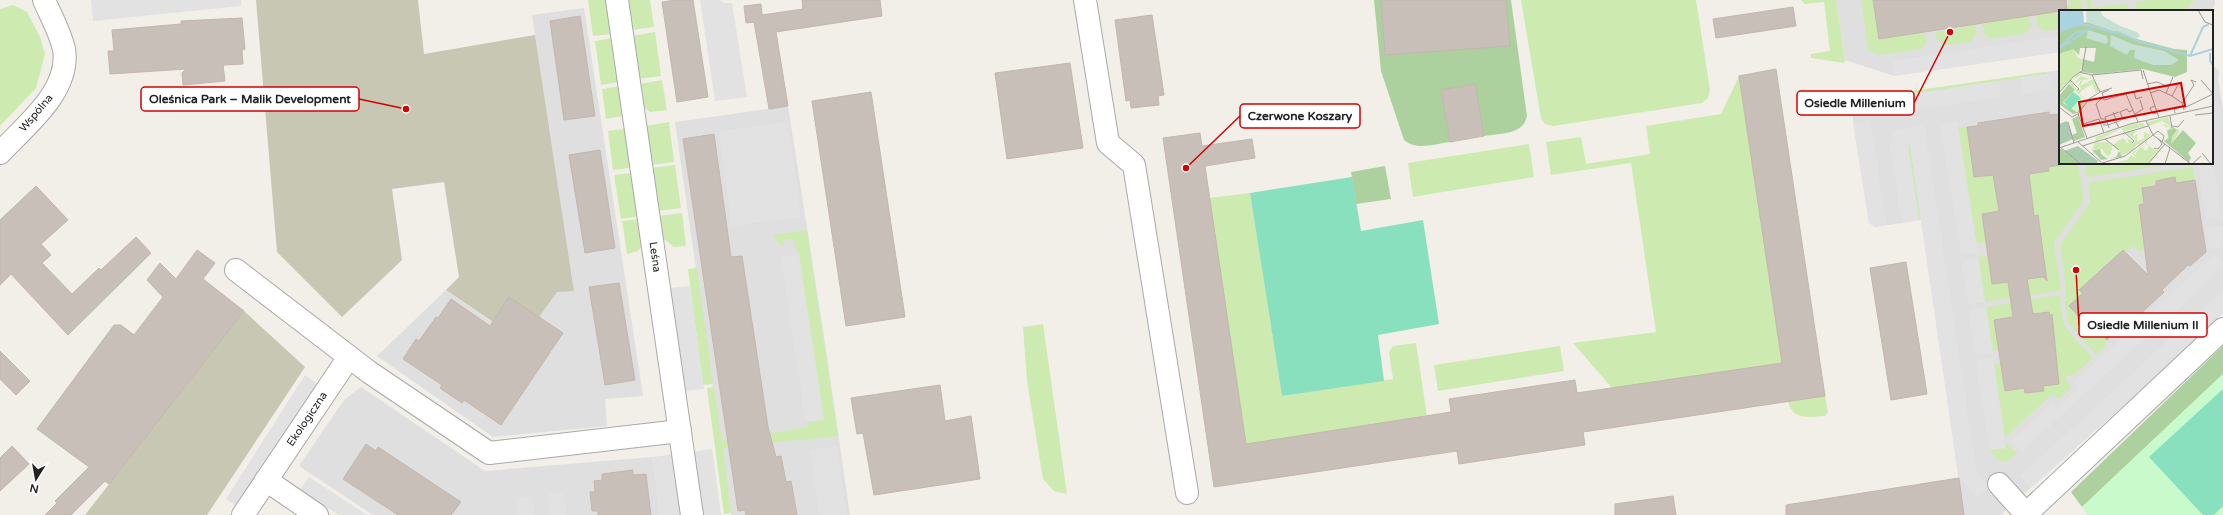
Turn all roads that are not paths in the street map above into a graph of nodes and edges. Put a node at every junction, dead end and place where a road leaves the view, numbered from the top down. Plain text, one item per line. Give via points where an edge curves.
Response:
1 (44, 0) edge
2 (617, 0) edge
3 (1085, 0) edge
4 (0, 153) edge
5 (236, 270) dead end
6 (2223, 329) edge
7 (349, 357) junction
8 (680, 432) junction
9 (266, 480) junction
10 (2000, 484) dead end
11 (1187, 494) dead end
12 (2026, 514) edge
13 (243, 515) edge
14 (317, 515) edge
15 (692, 515) edge

1 - 4 street, Wspólna via 64,48 62,71 59,81 41,109
2 - 8 street, Leśna
3 - 11 street via 1108,143 1134,165
5 - 7 street
6 - 12 street
7 - 8 street via 489,453
7 - 9 street, Ekologiczna
8 - 15 street, Leśna
9 - 13 street, Ekologiczna
9 - 14 street
10 - 12 street

